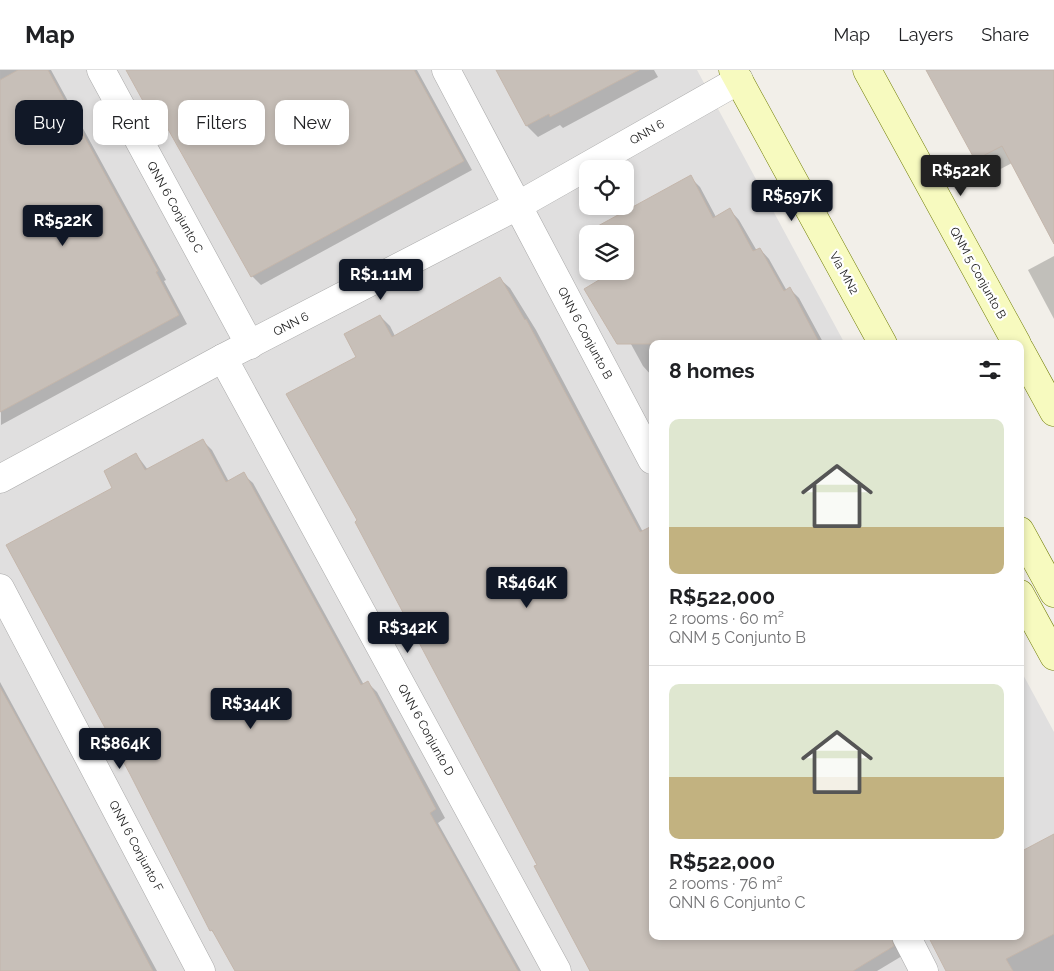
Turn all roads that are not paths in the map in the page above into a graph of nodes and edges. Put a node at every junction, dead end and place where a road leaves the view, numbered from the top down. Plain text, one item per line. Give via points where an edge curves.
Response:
1 (100, 70) edge
2 (446, 70) edge
3 (867, 70) edge
4 (736, 75) edge
5 (517, 206) junction
6 (881, 340) edge
7 (1015, 340) edge
8 (250, 345) junction
9 (1024, 357) edge
10 (223, 358) junction
11 (1054, 412) edge
12 (649, 454) edge
13 (0, 479) edge
14 (1024, 538) edge
15 (0, 588) edge
16 (1054, 593) edge
17 (1024, 601) edge
18 (1054, 656) edge
19 (908, 940) edge
20 (201, 971) edge
21 (557, 971) edge
22 (924, 971) edge

1 - 8 street, QNN 6 Conjunto C
2 - 5 street, QNN 6 Conjunto B
3 - 7 main road, QNM 5 Conjunto B
4 - 5 street, QNN 6
4 - 6 main road, Via MN2
5 - 8 street, QNN 6
5 - 12 street, QNN 6 Conjunto B
8 - 10 street, QNN 6
9 - 11 main road
10 - 13 street, QNN 6
10 - 21 street, QNN 6 Conjunto D
14 - 16 main road
15 - 20 street, QNN 6 Conjunto F
17 - 18 main road
19 - 22 street

